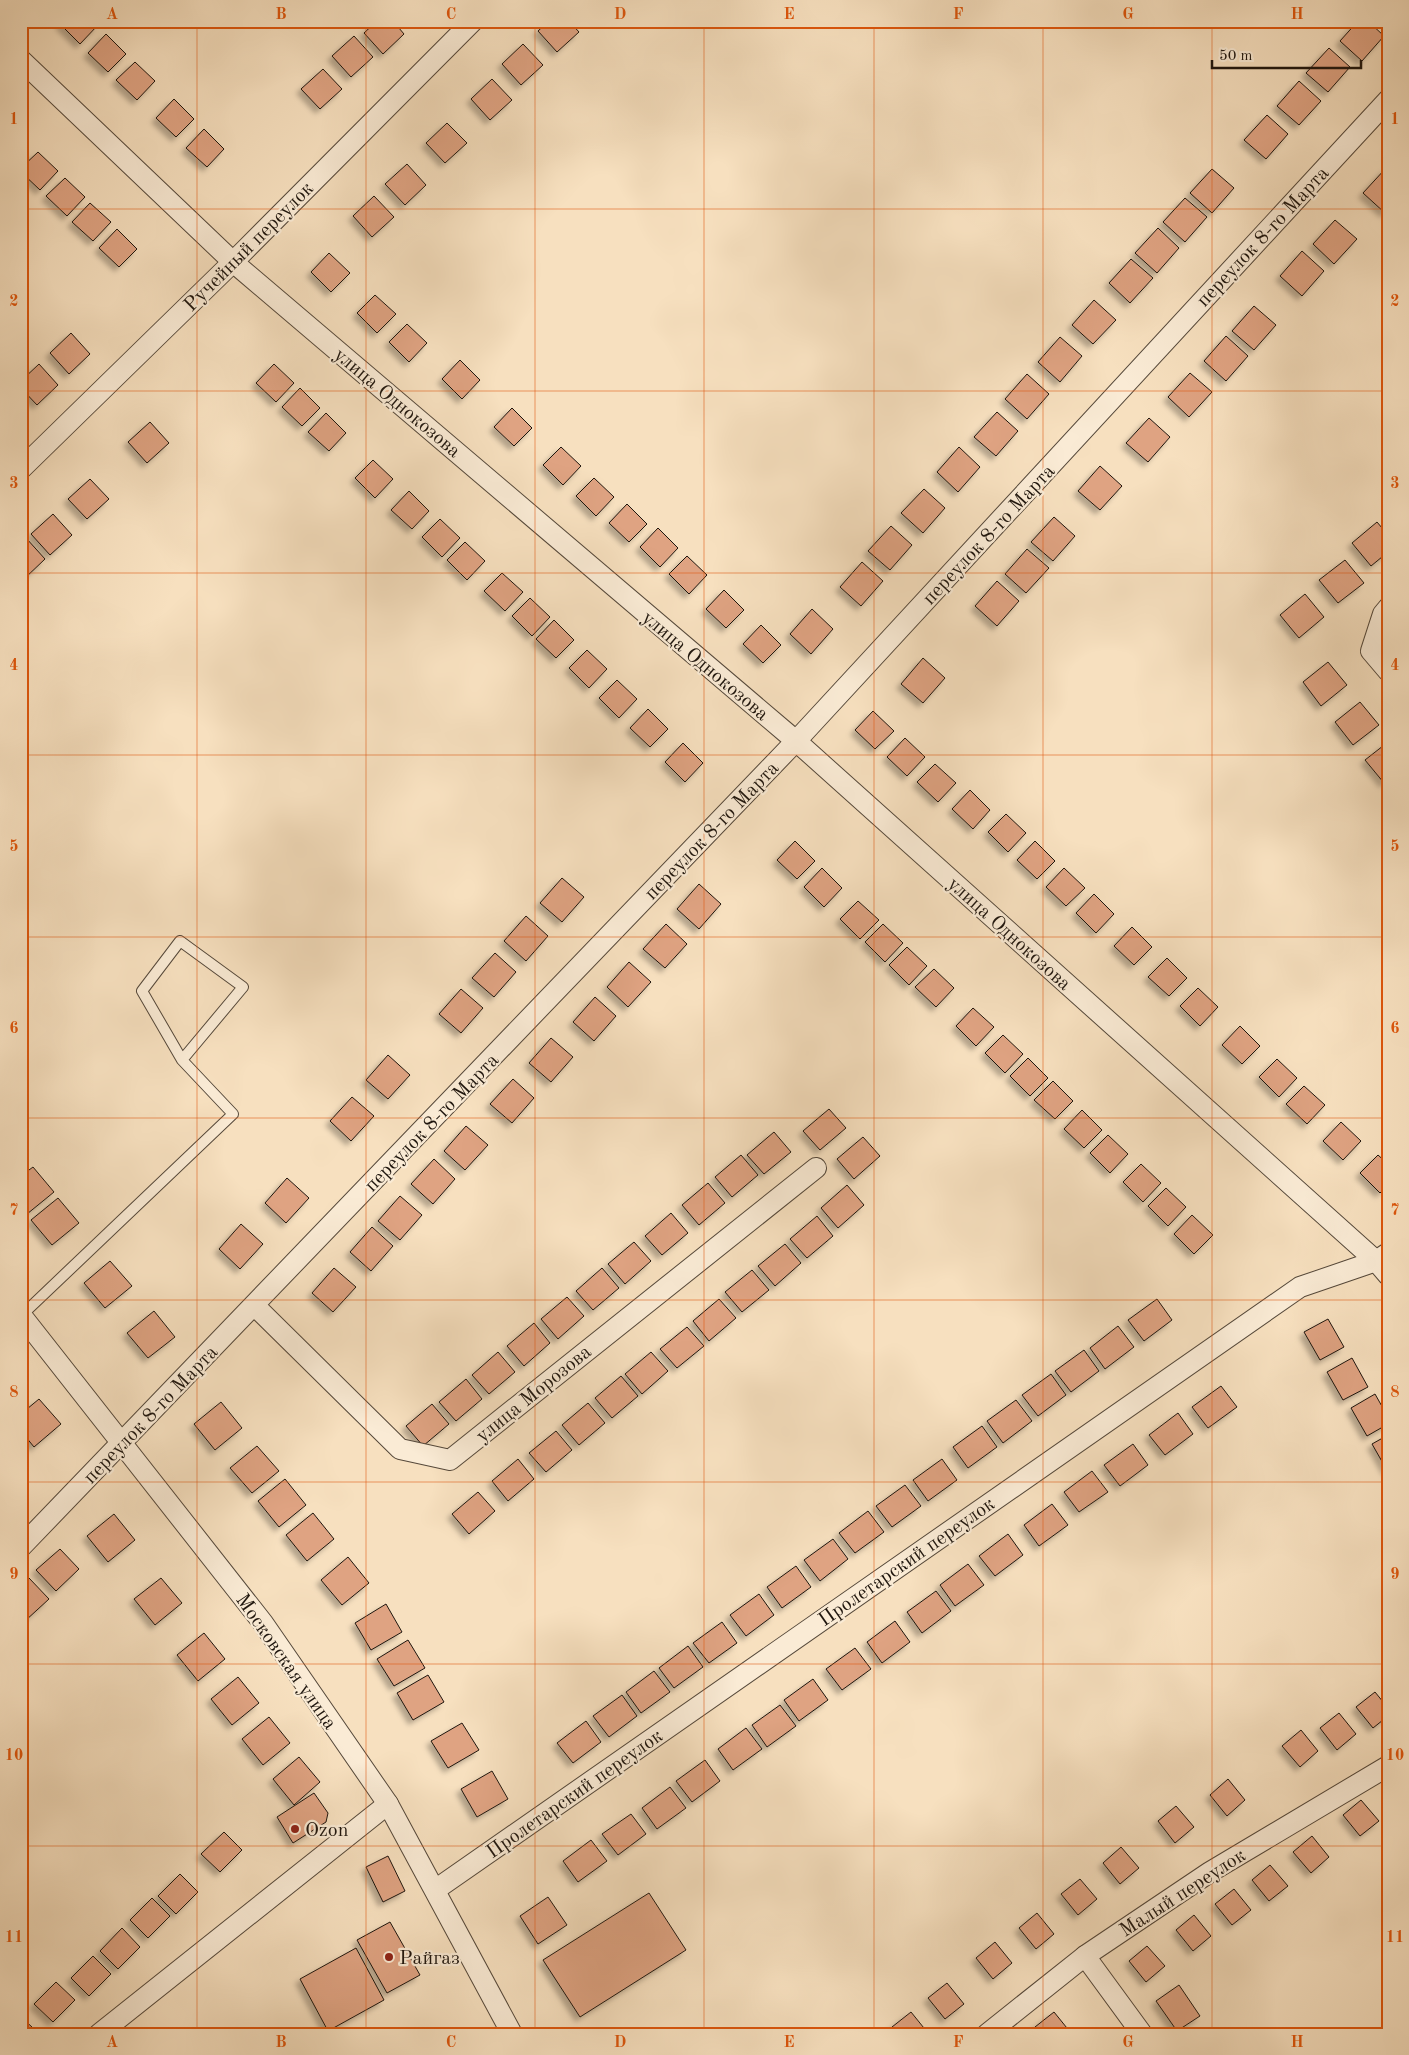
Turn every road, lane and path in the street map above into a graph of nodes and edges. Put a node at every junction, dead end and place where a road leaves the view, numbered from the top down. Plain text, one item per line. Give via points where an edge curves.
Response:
1 (472, 21) edge
2 (21, 60) edge
3 (1388, 100) edge
4 (233, 262) junction
5 (21, 470) edge
6 (1388, 608) edge
7 (1388, 671) edge
8 (796, 741) junction
9 (182, 1060) junction
10 (816, 1168) dead end
11 (1384, 1263) edge
12 (255, 1306) junction
13 (21, 1315) edge
14 (122, 1443) junction
15 (21, 1547) edge
16 (1388, 1766) edge
17 (388, 1804) junction
18 (435, 1890) junction
19 (1085, 1956) junction
20 (99, 2034) edge
21 (512, 2034) edge
22 (987, 2034) edge
23 (1142, 2034) edge

1 - 4 street, Ручейный переулок
2 - 4 street, улица Однокозова
3 - 8 street, переулок 8-го Марта
4 - 5 street, Ручейный переулок
4 - 8 street, улица Однокозова
6 - 7 street via 1371,651
8 - 11 street, улица Однокозова
8 - 12 street, переулок 8-го Марта
9 - 9 lane via 142,991 180,941 243,987
9 - 13 lane via 234,1114
10 - 12 street, улица Морозова via 450,1460 400,1450
11 - 18 street, Пролетарский переулок via 1300,1287
12 - 14 street, переулок 8-го Марта
13 - 14 street, Московская улица
14 - 15 street, переулок 8-го Марта
14 - 17 street, Московская улица via 263,1622
16 - 19 street, Малый переулок via 1210,1872
17 - 18 street, Московская улица
17 - 20 street
18 - 21 street, Московская улица
19 - 22 street, Малый переулок
19 - 23 street

